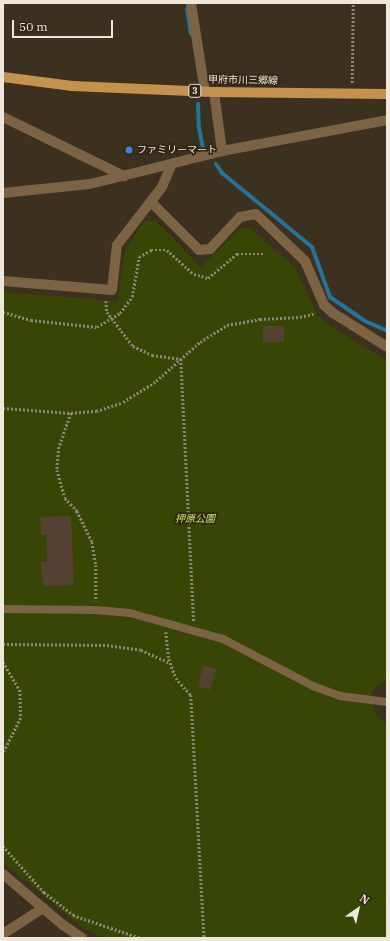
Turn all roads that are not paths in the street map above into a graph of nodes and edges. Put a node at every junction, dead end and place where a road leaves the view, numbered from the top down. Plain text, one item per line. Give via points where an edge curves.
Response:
1 (191, 3) edge
2 (3, 77) edge
3 (209, 92) junction
4 (387, 94) edge
5 (3, 117) edge
6 (387, 120) edge
7 (222, 152) junction
8 (172, 164) junction
9 (124, 176) junction
10 (3, 193) edge
11 (150, 202) junction
12 (3, 281) edge
13 (387, 347) edge
14 (3, 609) edge
15 (387, 702) edge
16 (3, 874) edge
17 (42, 908) junction
18 (3, 934) edge
19 (82, 938) edge

1 - 3 street
2 - 3 main road, 甲府市川三郷線 / 3 via 72,86
3 - 4 main road, 甲府市川三郷線 / 3
3 - 7 street
5 - 9 street
6 - 7 street
7 - 8 street
8 - 9 street
8 - 11 street via 162,187
9 - 10 street via 90,184
11 - 12 street via 117,245 112,290
11 - 13 street via 199,250 210,249 240,217 256,214 306,261 324,305
14 - 15 lane via 130,613 223,639 313,686 340,696
16 - 17 street
17 - 18 street
17 - 19 street

